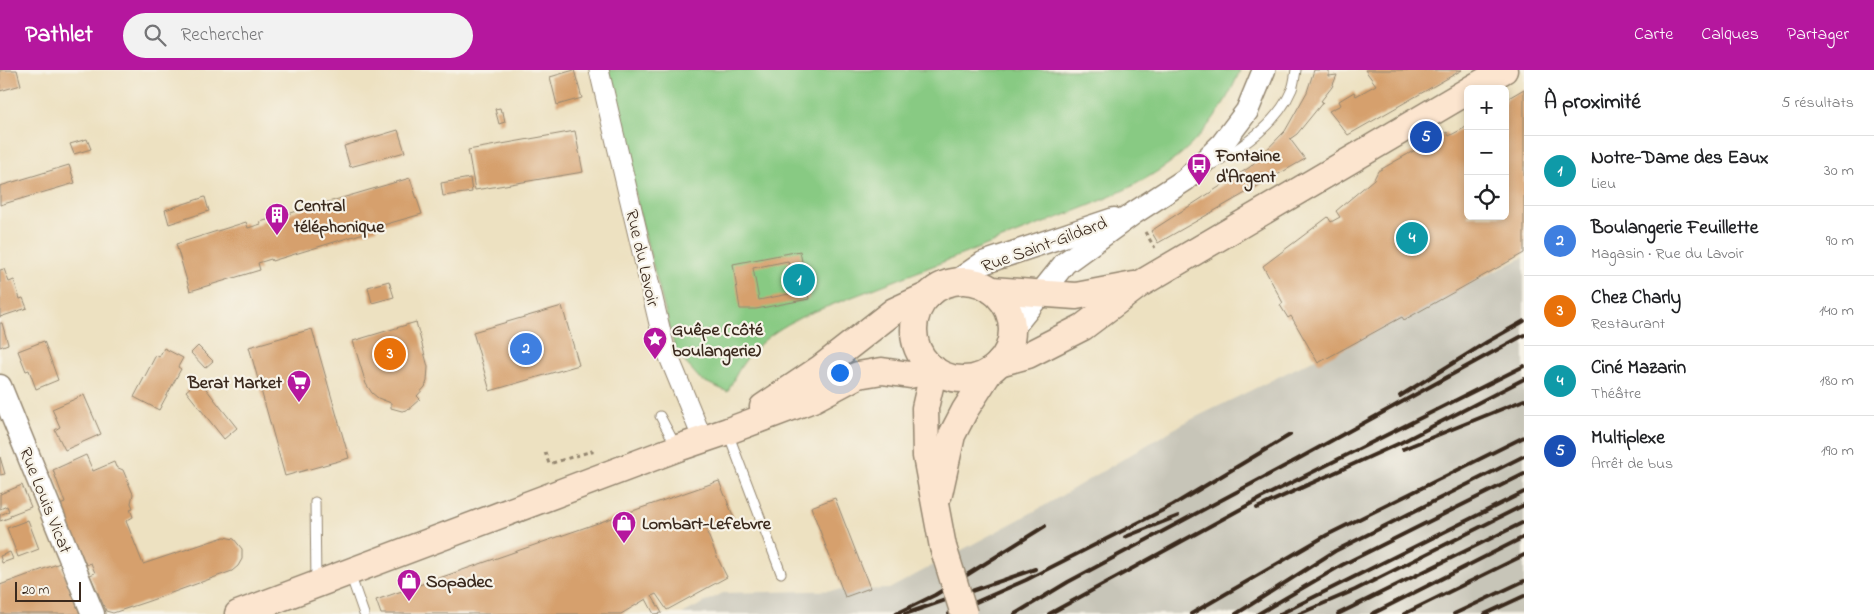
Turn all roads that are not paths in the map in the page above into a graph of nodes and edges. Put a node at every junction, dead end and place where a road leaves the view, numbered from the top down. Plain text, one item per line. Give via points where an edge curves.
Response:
1 (599, 70) edge
2 (1264, 70) edge
3 (1296, 70) edge
4 (1499, 73) edge
5 (1478, 85) edge
6 (1464, 93) edge
7 (1185, 180) junction
8 (1134, 213) junction
9 (957, 281) junction
10 (1140, 284) junction
11 (991, 290) junction
12 (1041, 294) junction
13 (929, 295) junction
14 (1012, 329) junction
15 (995, 367) junction
16 (934, 369) junction
17 (3, 399) edge
18 (660, 416) dead end
19 (728, 431) junction
20 (703, 440) junction
21 (678, 448) junction
22 (315, 502) dead end
23 (936, 515) junction
24 (349, 571) junction
25 (781, 573) dead end
26 (316, 583) junction
27 (93, 614) edge
28 (238, 614) edge
29 (364, 614) edge
30 (964, 614) edge

1 - 20 street, Rue du Lavoir via 664,346
2 - 7 street, Rue Saint-Gildard via 1247,111 1222,144
3 - 7 lane via 1292,89 1273,120 1235,152
4 - 5 main road
6 - 10 main road
7 - 8 street, Rue Saint-Gildard
8 - 9 street, Rue Saint-Gildard via 983,263
8 - 12 street, Rue Saint-Gildard via 1065,263
9 - 11 main road via 975,282
9 - 13 main road
10 - 12 main road via 1076,296
10 - 15 main road via 1083,327 1028,355
11 - 12 main road
11 - 14 main road via 1010,314
12 - 14 street, Rue Saint-Gildard
13 - 16 main road via 920,306 914,333 917,347
13 - 19 main road via 894,311 821,368
14 - 15 main road via 1006,353
15 - 16 main road via 976,377 961,379
15 - 23 main road via 952,435
16 - 19 main road via 910,375 882,371 858,375 813,398
16 - 23 main road via 925,408 926,456
17 - 27 street, Rue Louis Vicat
18 - 21 lane
19 - 20 main road
19 - 25 lane
20 - 21 main road
21 - 24 main road
22 - 26 lane
23 - 30 main road, bridge
24 - 26 main road
24 - 29 lane
26 - 28 main road

